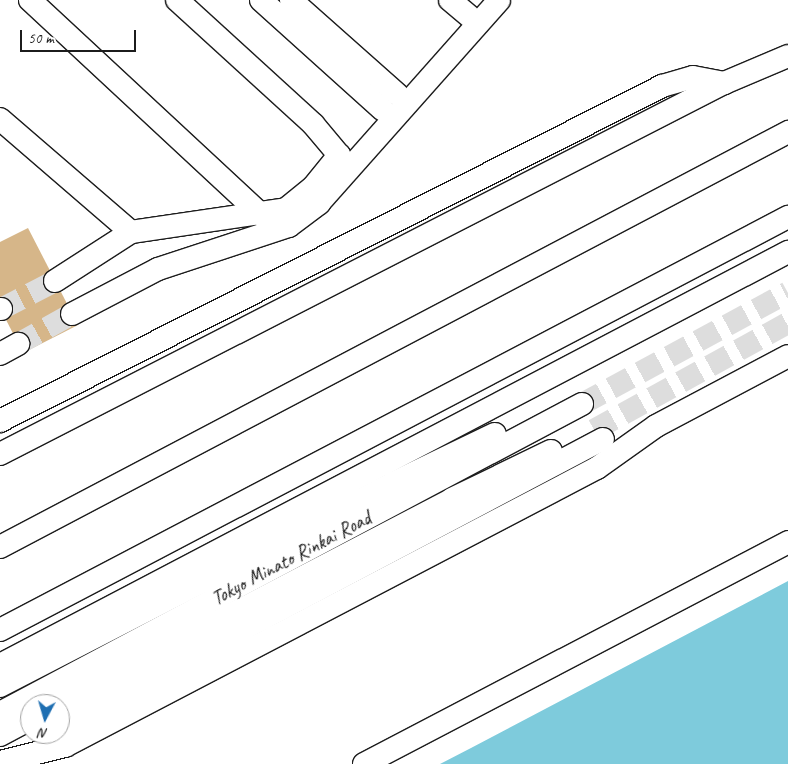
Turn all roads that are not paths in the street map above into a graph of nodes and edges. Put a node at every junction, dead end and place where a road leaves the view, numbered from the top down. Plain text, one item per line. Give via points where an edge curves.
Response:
1 (30, 0) edge
2 (177, 0) edge
3 (261, 0) edge
4 (291, 0) edge
5 (450, 0) edge
6 (482, 4) edge
7 (788, 56) edge
8 (724, 83) junction
9 (390, 102) junction
10 (0, 119) edge
11 (788, 132) edge
12 (339, 155) junction
13 (262, 216) junction
14 (788, 217) edge
15 (131, 232) junction
16 (788, 252) edge
17 (55, 281) tunnel mouth
18 (72, 314) tunnel mouth
19 (788, 356) edge
20 (0, 421) edge
21 (0, 454) edge
22 (788, 542) edge
23 (0, 547) edge
24 (0, 630) edge
25 (0, 665) edge
26 (0, 686) edge
27 (70, 698) edge
28 (0, 713) edge
29 (70, 721) edge
30 (20, 724) edge
31 (0, 734) edge
32 (26, 744) edge
33 (0, 758) edge
34 (0, 762) edge
35 (364, 764) edge

1 - 13 street
2 - 12 street via 313,124
3 - 9 street
4 - 9 street
5 - 6 street
6 - 9 street
6 - 18 street via 319,203 289,226 158,269
7 - 8 street
8 - 20 street via 693,77 662,86
8 - 21 street
9 - 12 street
10 - 15 street
11 - 23 street
12 - 13 street via 314,186 286,210
13 - 15 street via 241,214
14 - 24 street
15 - 17 street
16 - 25 street
19 - 34 street via 656,426 596,468 73,742
22 - 35 street
26 - 28 street, Tokyo Minato Rinkai Road via 393,483 546,410 582,404
27 - 29 street, Tokyo Minato Rinkai Road via 452,499 599,435
30 - 31 street
32 - 33 street

